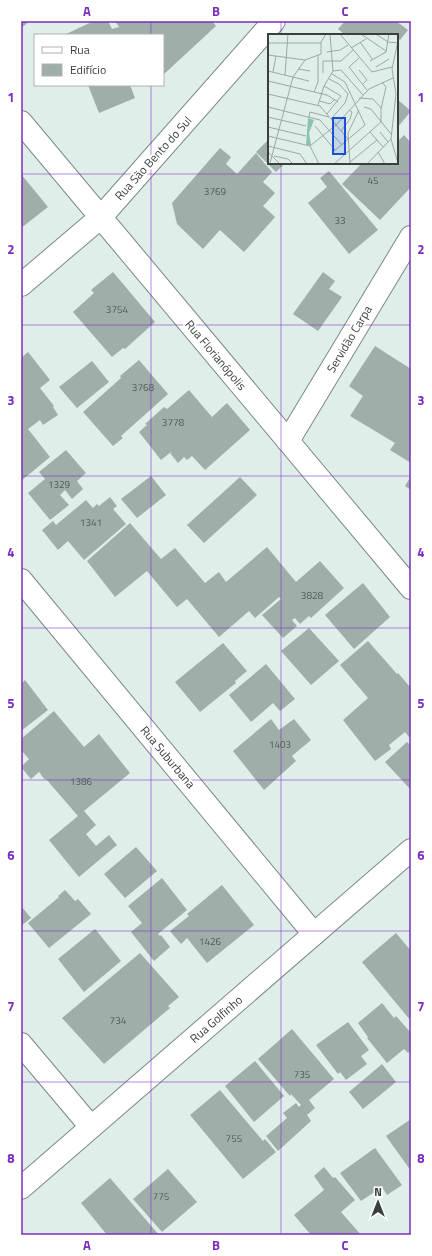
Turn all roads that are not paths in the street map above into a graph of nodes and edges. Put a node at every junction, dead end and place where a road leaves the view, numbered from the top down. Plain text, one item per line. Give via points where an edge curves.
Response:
1 (274, 21) edge
2 (21, 122) edge
3 (101, 217) junction
4 (411, 237) edge
5 (21, 284) edge
6 (288, 441) junction
7 (21, 580) edge
8 (411, 588) edge
9 (411, 850) edge
10 (314, 934) junction
11 (21, 1044) edge
12 (91, 1127) junction
13 (21, 1188) edge

1 - 3 street, Rua São Bento do Sul
2 - 3 street, Rua Florianópolis
3 - 5 street, Rua São Bento do Sul
3 - 6 street, Rua Florianópolis
4 - 6 street, Servidão Carpa
6 - 8 street, Rua Florianópolis
7 - 10 street, Rua Suburbana
9 - 10 street, Rua Golfinho
10 - 12 street, Rua Golfinho
11 - 12 street
12 - 13 street, Rua Golfinho

